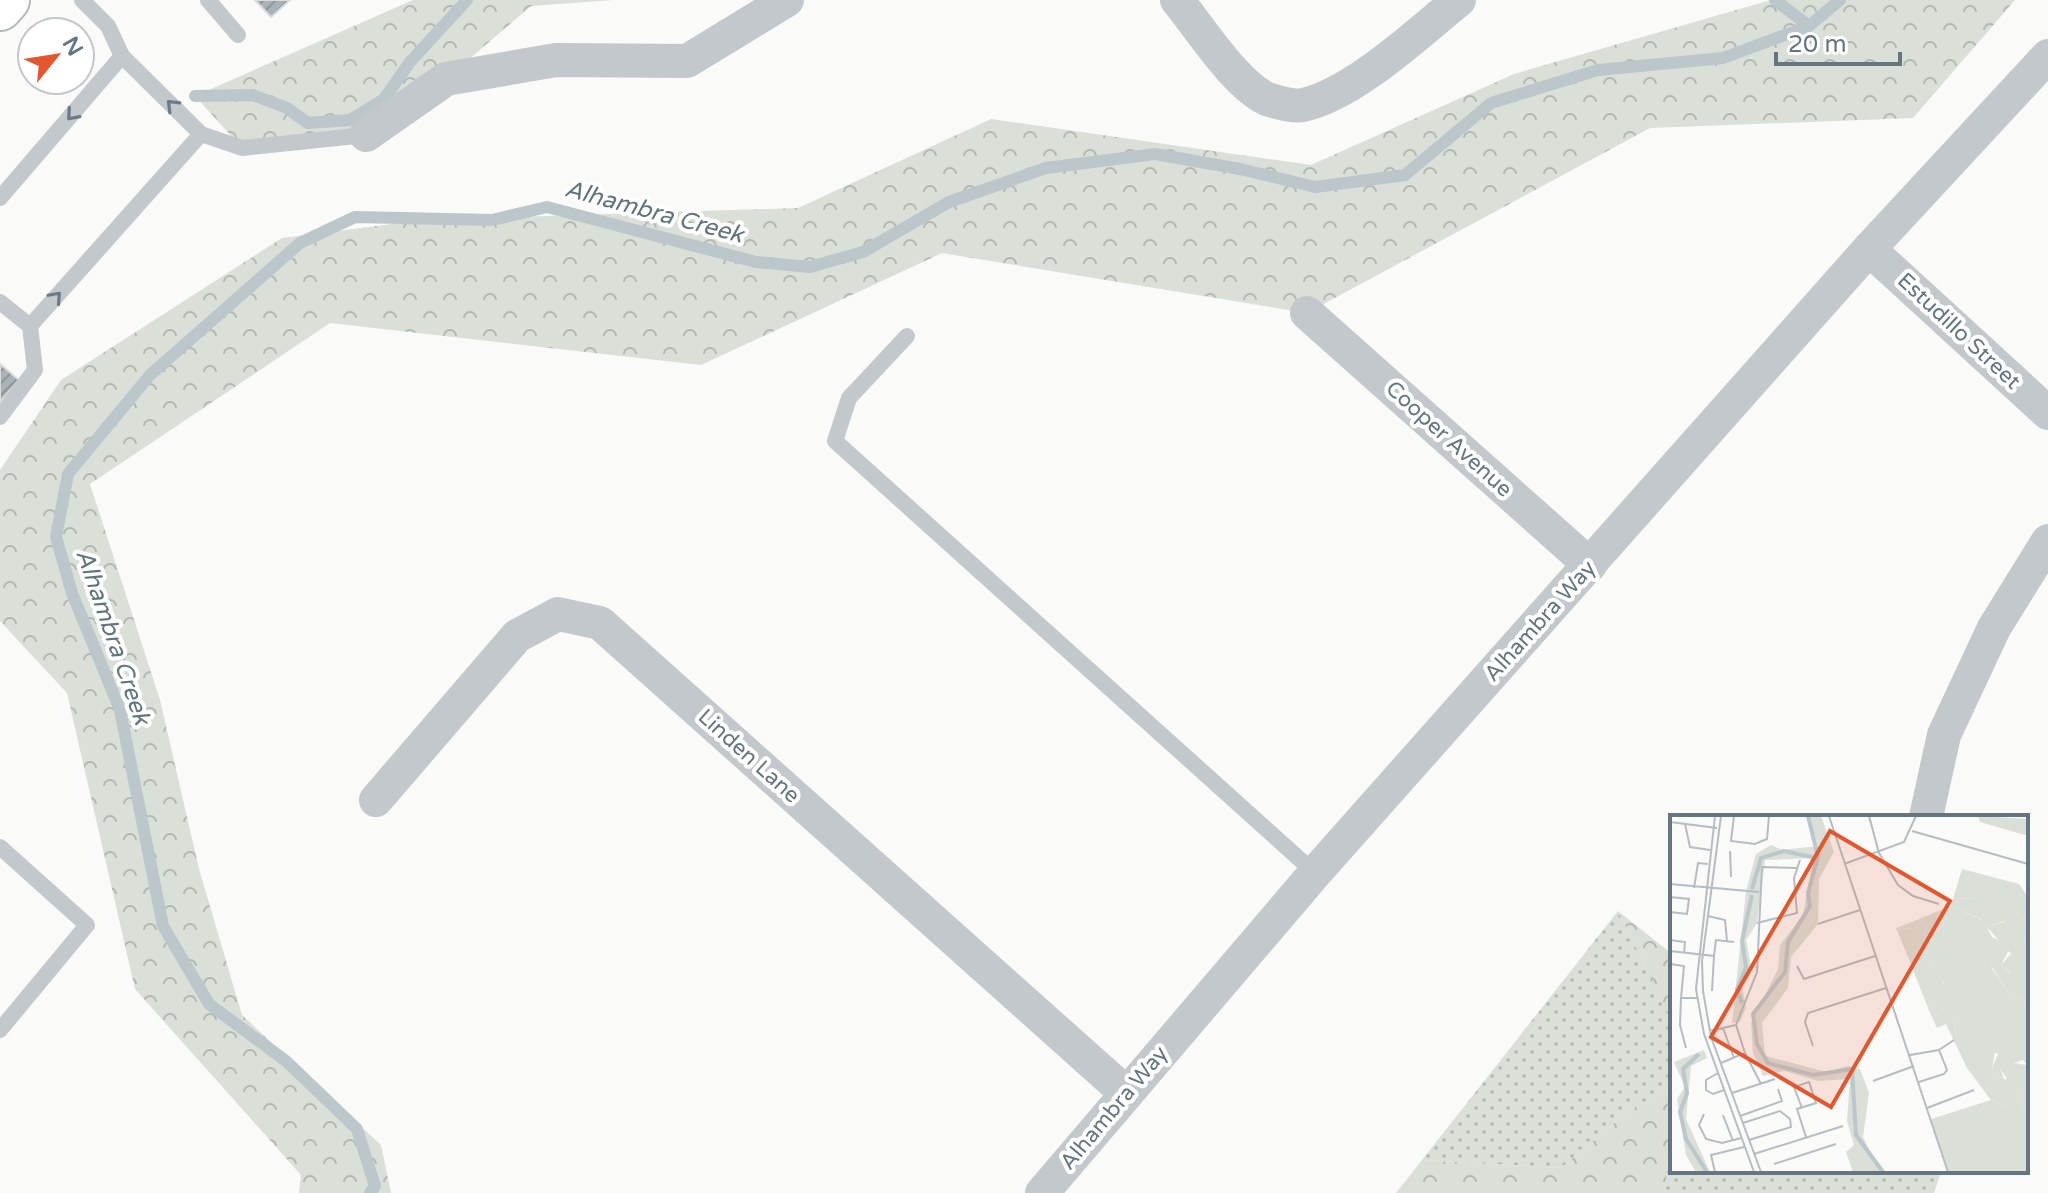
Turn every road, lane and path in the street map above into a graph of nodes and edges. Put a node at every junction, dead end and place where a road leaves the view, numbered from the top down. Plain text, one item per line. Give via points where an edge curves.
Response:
1 (7, 0) edge
2 (82, 0) edge
3 (208, 0) edge
4 (787, 0) edge
5 (1177, 0) edge
6 (1459, 0) edge
7 (0, 8) edge
8 (238, 35) dead end
9 (122, 56) junction
10 (2048, 56) edge
11 (201, 134) junction
12 (366, 135) joint
13 (0, 198) edge
14 (1869, 249) junction
15 (0, 302) edge
16 (1307, 313) dead end
17 (30, 326) junction
18 (907, 336) dead end
19 (2048, 413) edge
20 (0, 417) edge
21 (2048, 541) edge
22 (1590, 565) junction
23 (376, 800) dead end
24 (1926, 815) edge
25 (0, 847) edge
26 (1315, 873) junction
27 (0, 1030) edge
28 (1126, 1093) junction
29 (1042, 1193) edge

1 - 7 main road
2 - 9 lane via 108,26
3 - 8 lane
4 - 12 street via 687,61 556,60 446,79
5 - 6 street via 1244,82 1267,98 1300,106 1329,96 1394,54
11 -> 9 lane
9 -> 13 lane
10 - 14 street, Alhambra Way
11 - 12 lane via 242,148
17 -> 11 lane
14 - 19 street, Estudillo Street
14 - 22 street, Alhambra Way
15 - 17 lane
16 - 22 street, Cooper Avenue
17 - 20 lane via 35,370
18 - 26 lane via 849,398 835,441
21 - 24 street via 1994,628 1944,735
22 - 26 street, Alhambra Way
23 - 28 street, Linden Lane via 517,636 558,614 600,623
25 - 27 lane via 87,925
26 - 28 street, Alhambra Way
28 - 29 street, Alhambra Way

